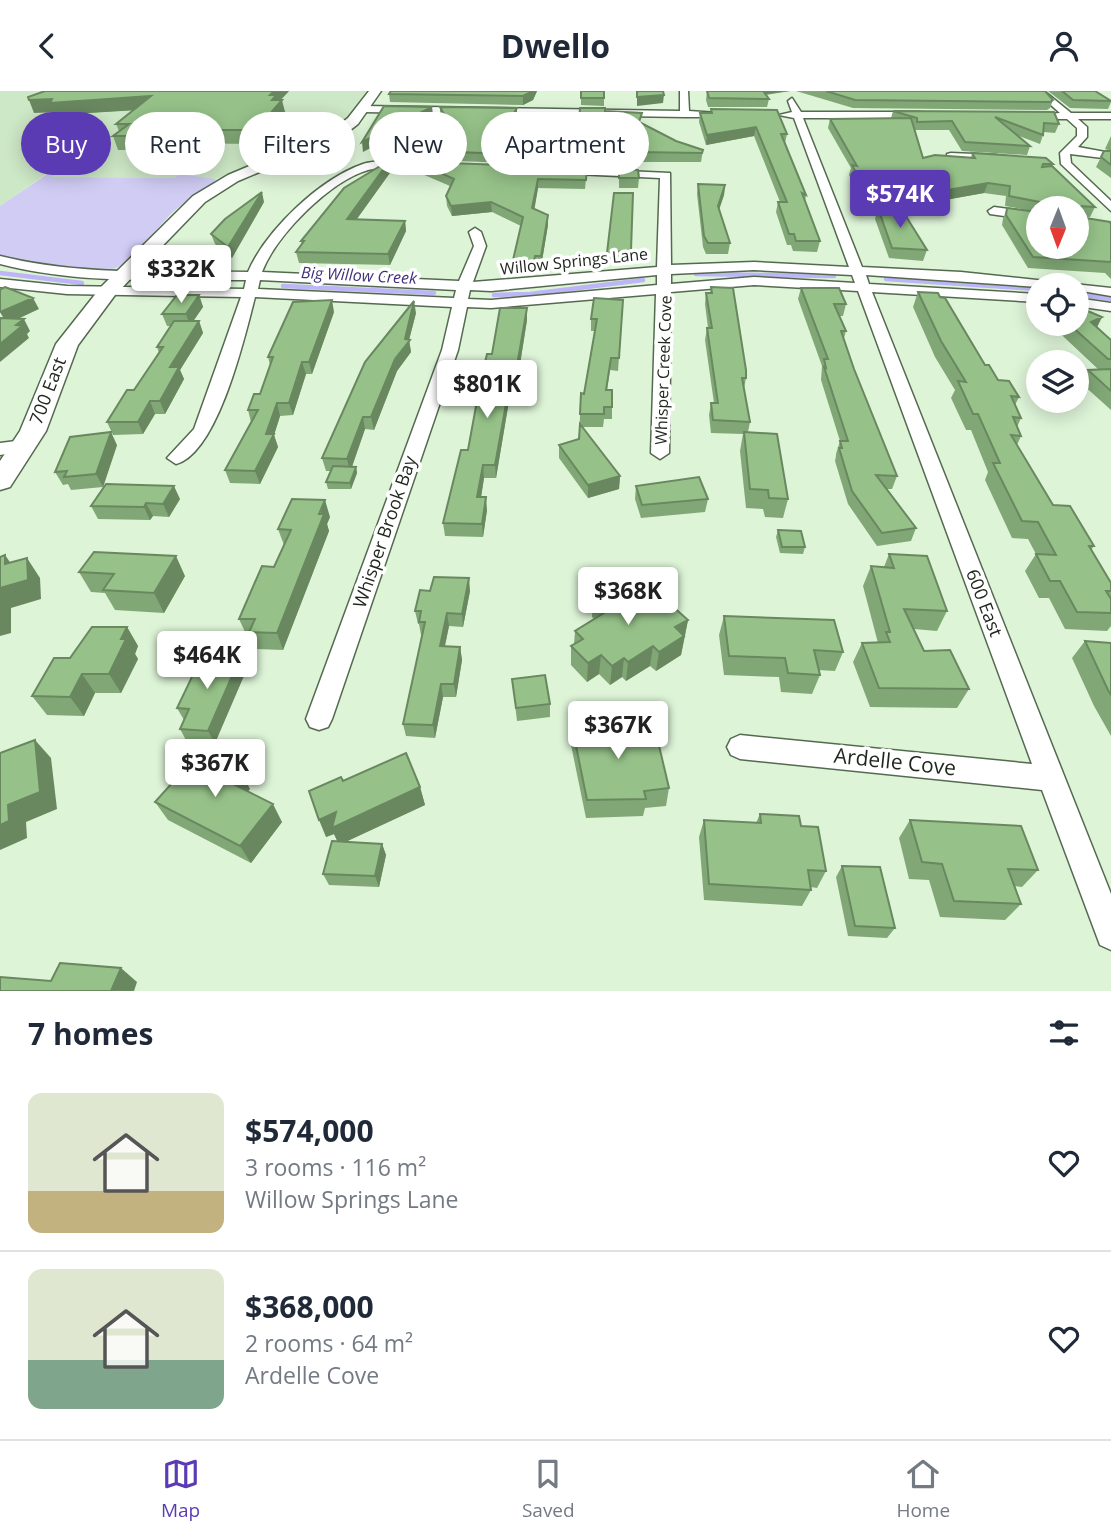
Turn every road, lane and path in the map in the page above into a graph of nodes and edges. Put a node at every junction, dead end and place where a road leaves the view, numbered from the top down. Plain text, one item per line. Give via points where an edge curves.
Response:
1 (375, 91) edge
2 (684, 91) edge
3 (1039, 91) edge
4 (555, 99) dead end
5 (792, 101) dead end
6 (363, 109) junction
7 (551, 110) junction
8 (672, 114) junction
9 (685, 114) junction
10 (736, 114) edge
11 (774, 114) edge
12 (797, 115) junction
13 (932, 115) edge
14 (1016, 116) edge
15 (1072, 116) junction
16 (1111, 116) edge
17 (673, 129) dead end
18 (1069, 148) junction
19 (951, 156) edge
20 (1111, 156) edge
21 (1011, 159) edge
22 (369, 168) edge
23 (649, 174) edge
24 (1111, 207) edge
25 (994, 211) dead end
26 (1026, 215) edge
27 (475, 232) dead end
28 (0, 260) edge
29 (124, 274) junction
30 (253, 276) junction
31 (665, 278) junction
32 (862, 279) junction
33 (0, 283) edge
34 (1026, 284) edge
35 (1089, 288) edge
36 (1111, 292) edge
37 (248, 293) junction
38 (462, 294) junction
39 (103, 297) junction
40 (1026, 297) edge
41 (1089, 304) edge
42 (1111, 307) edge
43 (12, 447) edge
44 (660, 453) dead end
45 (176, 458) dead end
46 (0, 481) edge
47 (319, 719) dead end
48 (740, 747) dead end
49 (1050, 778) junction
50 (1111, 934) edge

1 - 6 street, 700 East
2 - 9 street
3 - 15 street
4 - 7 street
5 - 12 street, 600 East
6 - 7 street
6 - 29 street, 700 East via 328,139 233,178 199,199
7 - 8 street
8 - 9 street
8 - 17 street
9 - 10 street
11 - 12 street
12 - 13 street
12 - 32 street, 600 East
14 - 15 street
15 - 16 street
15 - 18 street via 1083,133
18 - 20 street
18 - 24 street via 1061,163
19 - 21 street
22 - 30 street via 312,199 268,249
23 - 31 street, Whisper Creek Cove via 666,175
25 - 26 street
27 - 38 street, Whisper Brook Bay via 480,246
28 - 29 street, Willow Springs Lane via 54,272
29 - 30 street, Willow Springs Lane
29 - 39 street, 700 East
30 - 37 street
30 - 38 street, Willow Springs Lane
31 - 32 street, Willow Springs Lane
31 - 38 street, Willow Springs Lane via 535,302
31 - 44 street, Whisper Creek Cove
32 - 34 street, Willow Springs Lane
32 - 40 street, Willow Springs Lane
32 - 49 street, 600 East
33 - 39 street, Willow Springs Lane
35 - 36 street
37 - 38 street, Willow Springs Lane
37 - 39 street, Willow Springs Lane
37 - 45 street via 203,430
38 - 47 street, Whisper Brook Bay via 450,350
39 - 43 street, 700 East via 67,344 41,413
41 - 42 street
43 - 46 street, 700 East
48 - 49 street, Ardelle Cove
49 - 50 street, 600 East

